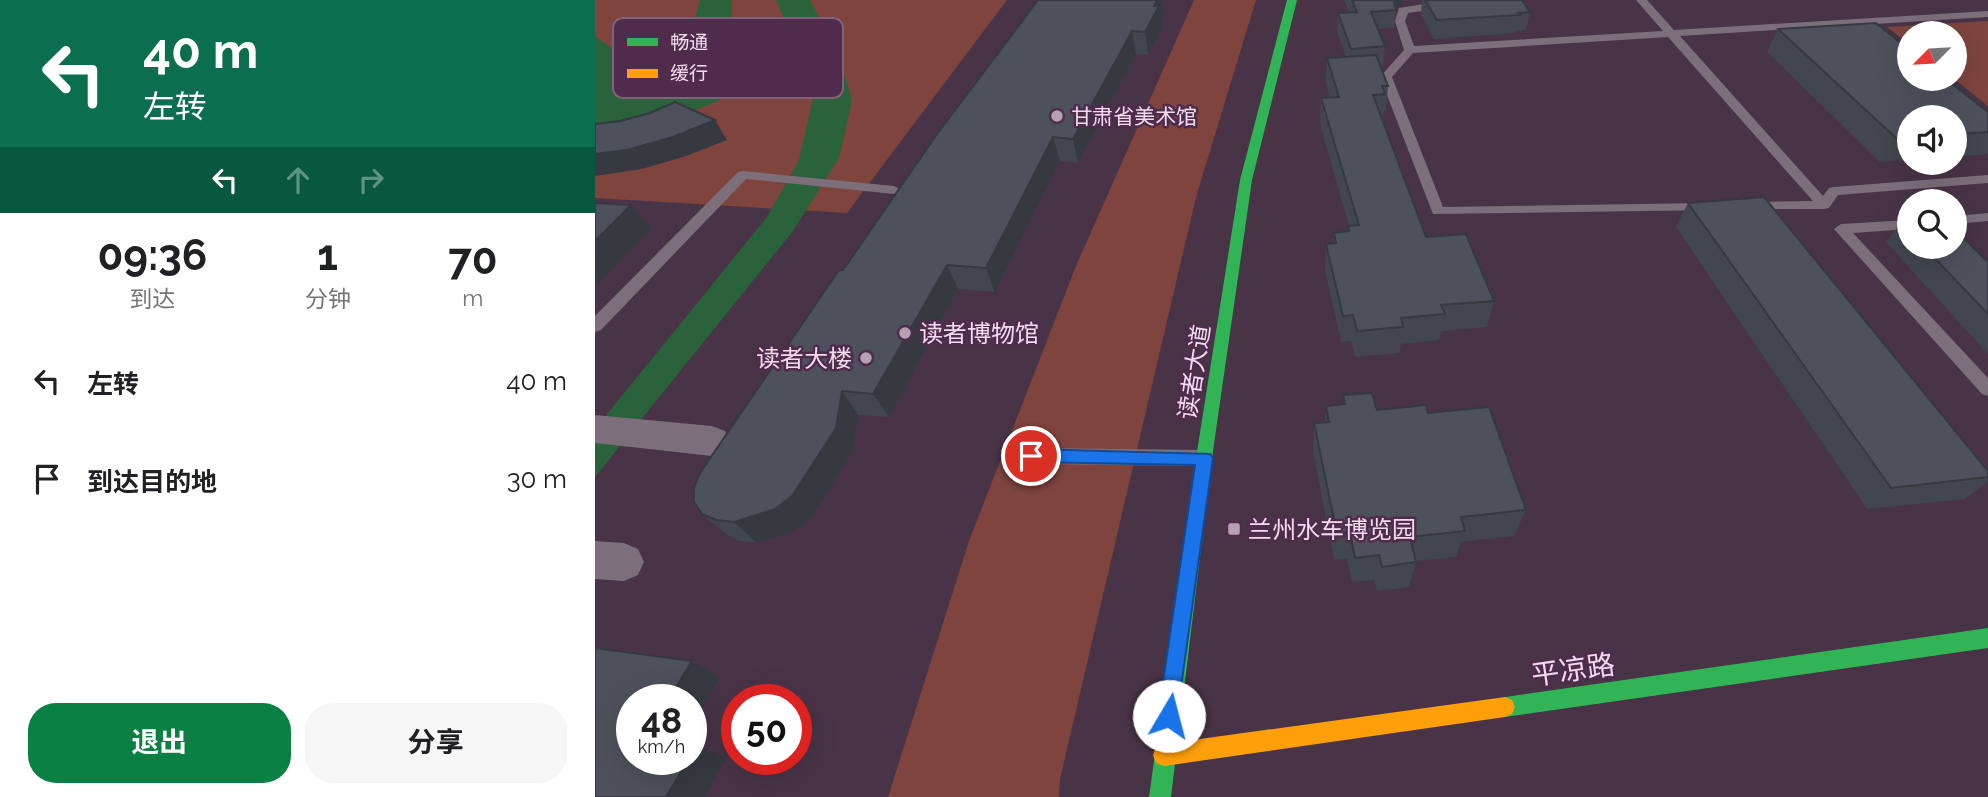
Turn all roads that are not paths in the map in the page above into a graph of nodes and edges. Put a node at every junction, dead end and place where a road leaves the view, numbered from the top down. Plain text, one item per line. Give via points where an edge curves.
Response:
1 (1292, 0) edge
2 (1457, 0) edge
3 (1641, 0) edge
4 (1988, 15) edge
5 (1872, 21) junction
6 (1671, 34) junction
7 (1891, 36) edge
8 (1410, 50) junction
9 (1988, 179) edge
10 (894, 190) dead end
11 (1823, 205) junction
12 (1727, 206) edge
13 (1741, 206) edge
14 (1988, 217) edge
15 (1967, 219) edge
16 (1897, 225) edge
17 (595, 326) edge
18 (1988, 389) edge
19 (595, 429) edge
20 (699, 440) dead end
21 (1031, 456) dead end
22 (1204, 458) junction
23 (1984, 645) edge
24 (1164, 755) junction
25 (1160, 797) edge

1 - 22 main road, 读者大道 via 1246,180
2 - 8 lane via 1403,10 1400,22
3 - 6 lane
4 - 5 lane
5 - 6 lane
5 - 7 lane
6 - 8 lane
6 - 11 lane
8 - 12 lane via 1386,77 1438,211
9 - 11 lane via 1834,191
10 - 17 lane via 743,175
11 - 13 lane
14 - 15 lane
16 - 18 lane via 1842,229
19 - 20 street
21 - 22 lane
22 - 24 main road, 读者大道
23 - 24 main road, 平凉路
24 - 25 main road, 读者大道

